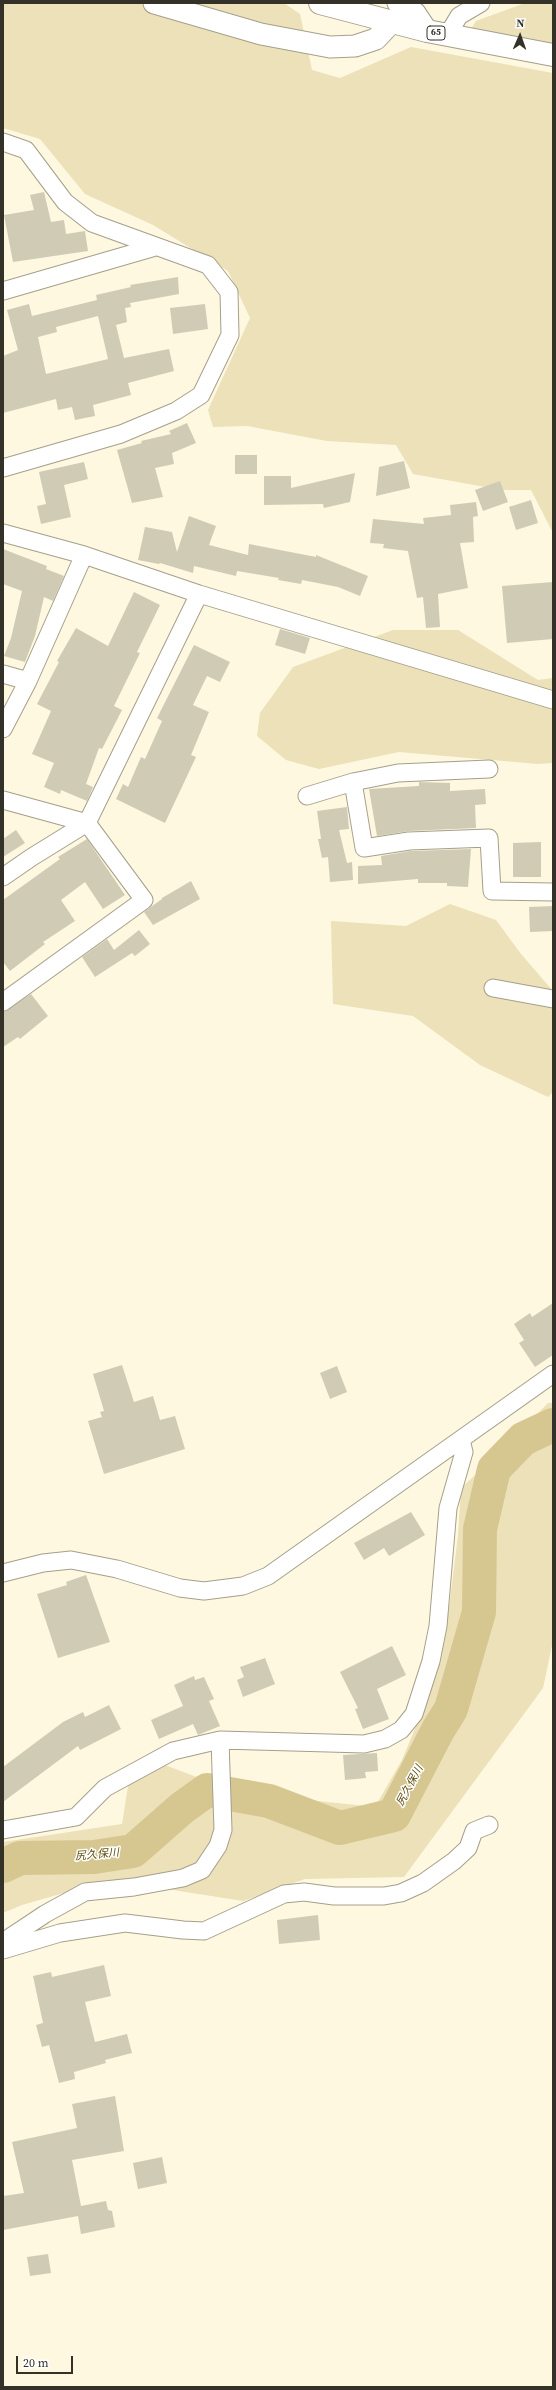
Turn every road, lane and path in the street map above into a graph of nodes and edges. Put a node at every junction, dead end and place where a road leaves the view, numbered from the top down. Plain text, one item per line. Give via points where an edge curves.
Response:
1 (154, 3) edge
2 (320, 3) edge
3 (481, 3) edge
4 (395, 13) edge
5 (437, 34) junction
6 (553, 55) edge
7 (3, 142) edge
8 (155, 247) junction
9 (3, 291) edge
10 (3, 468) edge
11 (3, 533) edge
12 (84, 555) junction
13 (198, 594) junction
14 (3, 674) edge
15 (28, 681) junction
16 (553, 700) edge
17 (3, 729) edge
18 (489, 769) dead end
19 (353, 782) junction
20 (307, 796) dead end
21 (3, 800) edge
22 (87, 823) junction
23 (3, 877) edge
24 (553, 892) edge
25 (492, 988) dead end
26 (553, 999) edge
27 (3, 1002) edge
28 (553, 1374) edge
29 (461, 1440) junction
30 (3, 1573) edge
31 (220, 1740) junction
32 (489, 1825) dead end
33 (3, 1830) edge
34 (3, 1942) edge
35 (3, 1950) edge

1 - 4 street via 261,34 330,47 355,46 376,38
2 - 4 main road, 65
3 - 5 street
4 - 5 main road, 65
5 - 6 main road, 65
7 - 8 street via 26,150 65,202 92,223
8 - 9 street
8 - 10 street via 208,265 229,292 230,335 201,395 176,411 121,434
11 - 12 street
12 - 13 street
12 - 15 street
13 - 16 street
13 - 22 street
14 - 15 street
15 - 17 street
18 - 19 street via 398,773
19 - 20 street
19 - 24 street via 364,848 409,841 489,838 492,891
21 - 22 street
22 - 23 street
22 - 27 street via 144,900
25 - 26 street
28 - 29 street
29 - 30 street via 268,1576 243,1586 204,1591 180,1588 117,1569 71,1560 43,1563
29 - 31 street via 464,1452 448,1508 436,1640 414,1714 401,1730 385,1739 364,1744
31 - 33 street via 173,1751 105,1788 76,1817
31 - 34 street via 223,1830 218,1846 202,1870 183,1878 85,1892 45,1914
32 - 35 street via 474,1831 468,1848 454,1861 423,1883 401,1893 384,1896 334,1896 304,1892 284,1894 204,1931 125,1923 60,1933

